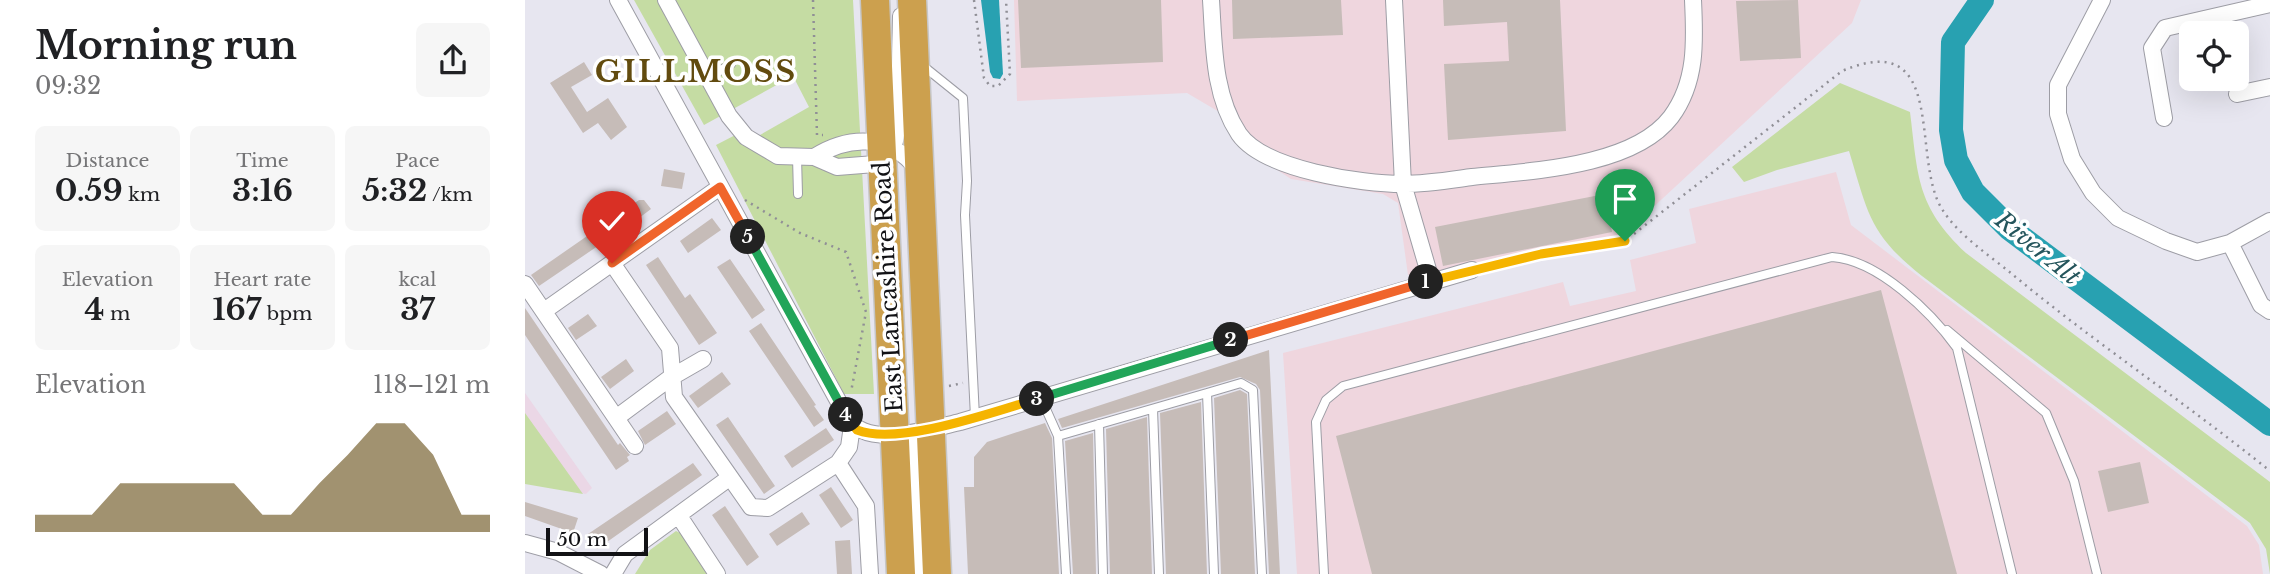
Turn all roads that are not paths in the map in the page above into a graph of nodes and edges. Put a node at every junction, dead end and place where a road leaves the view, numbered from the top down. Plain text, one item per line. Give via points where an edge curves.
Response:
1 (618, 0) edge
2 (666, 0) edge
3 (875, 0) edge
4 (903, 0) edge
5 (912, 0) edge
6 (1211, 0) edge
7 (1394, 0) edge
8 (1693, 0) edge
9 (2102, 0) edge
10 (2270, 4) edge
11 (914, 59) junction
12 (731, 64) dead end
13 (708, 78) junction
14 (2270, 87) edge
15 (2237, 94) dead end
16 (2164, 118) dead end
17 (885, 149) junction
18 (797, 157) junction
19 (814, 157) junction
20 (920, 173) junction
21 (1403, 184) junction
22 (720, 187) junction
23 (798, 194) dead end
24 (2270, 221) edge
25 (2230, 243) junction
26 (612, 263) junction
27 (1472, 270) road end
28 (1431, 280) junction
29 (525, 284) edge
30 (544, 312) junction
31 (2270, 312) edge
32 (1938, 322) junction
33 (703, 359) dead end
34 (670, 378) junction
35 (1207, 393) junction
36 (1041, 398) junction
37 (1153, 409) junction
38 (975, 417) junction
39 (616, 418) junction
40 (850, 422) junction
41 (1099, 424) junction
42 (930, 428) junction
43 (895, 433) junction
44 (1058, 436) junction
45 (635, 446) dead end
46 (838, 463) junction
47 (729, 478) junction
48 (679, 516) junction
49 (525, 543) edge
50 (2096, 570) edge
51 (601, 574) edge
52 (613, 574) edge
53 (717, 574) edge
54 (870, 574) edge
55 (901, 574) edge
56 (916, 574) edge
57 (937, 574) edge
58 (1066, 574) edge
59 (1103, 574) edge
60 (1159, 574) edge
61 (1214, 574) edge
62 (1262, 574) edge
63 (1324, 574) edge
64 (2012, 574) edge
65 (2102, 574) edge

1 - 22 street
2 - 13 street
3 - 17 highway, East Lancashire Road
4 - 17 street via 899,117
5 - 11 highway, East Lancashire Road
6 - 21 street via 1215,66 1223,99 1240,135 1297,170
7 - 21 street
8 - 21 street via 1695,56 1686,90 1671,118 1646,141 1548,170
9 - 25 street via 2058,85 2058,114 2072,159 2093,193 2118,218 2197,252
10 - 16 street via 2165,27 2152,48
11 - 20 highway, East Lancashire Road
11 - 38 lane via 963,98
12 - 13 lane
13 - 18 street via 745,137 766,151
14 - 15 street
17 - 19 street via 835,144
17 - 19 street via 869,166 837,167
17 - 20 street
17 - 43 highway, East Lancashire Road
18 - 19 street
18 - 23 lane
20 - 42 highway, East Lancashire Road
21 - 28 street
22 - 26 street
22 - 40 street
24 - 25 street
25 - 31 street via 2261,305
26 - 30 street
26 - 34 street via 670,348
27 - 28 street
28 - 36 street
29 - 30 street
30 - 39 street
32 - 50 lane via 2046,413 2074,481
32 - 63 lane via 1878,273 1851,258 1832,257 1343,386 1326,400 1317,422
32 - 64 lane via 1957,348
33 - 34 street
34 - 39 street
34 - 47 street via 674,397
35 - 37 lane
35 - 61 lane
35 - 62 lane via 1241,383 1253,390
36 - 38 street
36 - 44 lane
37 - 41 lane
37 - 60 lane
38 - 42 street
39 - 45 street
40 - 43 street via 872,434
40 - 46 street via 849,447
41 - 44 lane
41 - 59 lane
42 - 43 street
42 - 56 street via 918,436 913,447
42 - 57 highway, East Lancashire Road
43 - 55 highway, East Lancashire Road
44 - 58 lane
46 - 47 street via 768,508 751,507
46 - 54 street via 866,506
47 - 48 street
48 - 52 street via 625,554
48 - 53 street
49 - 51 street via 558,552
50 - 65 lane

